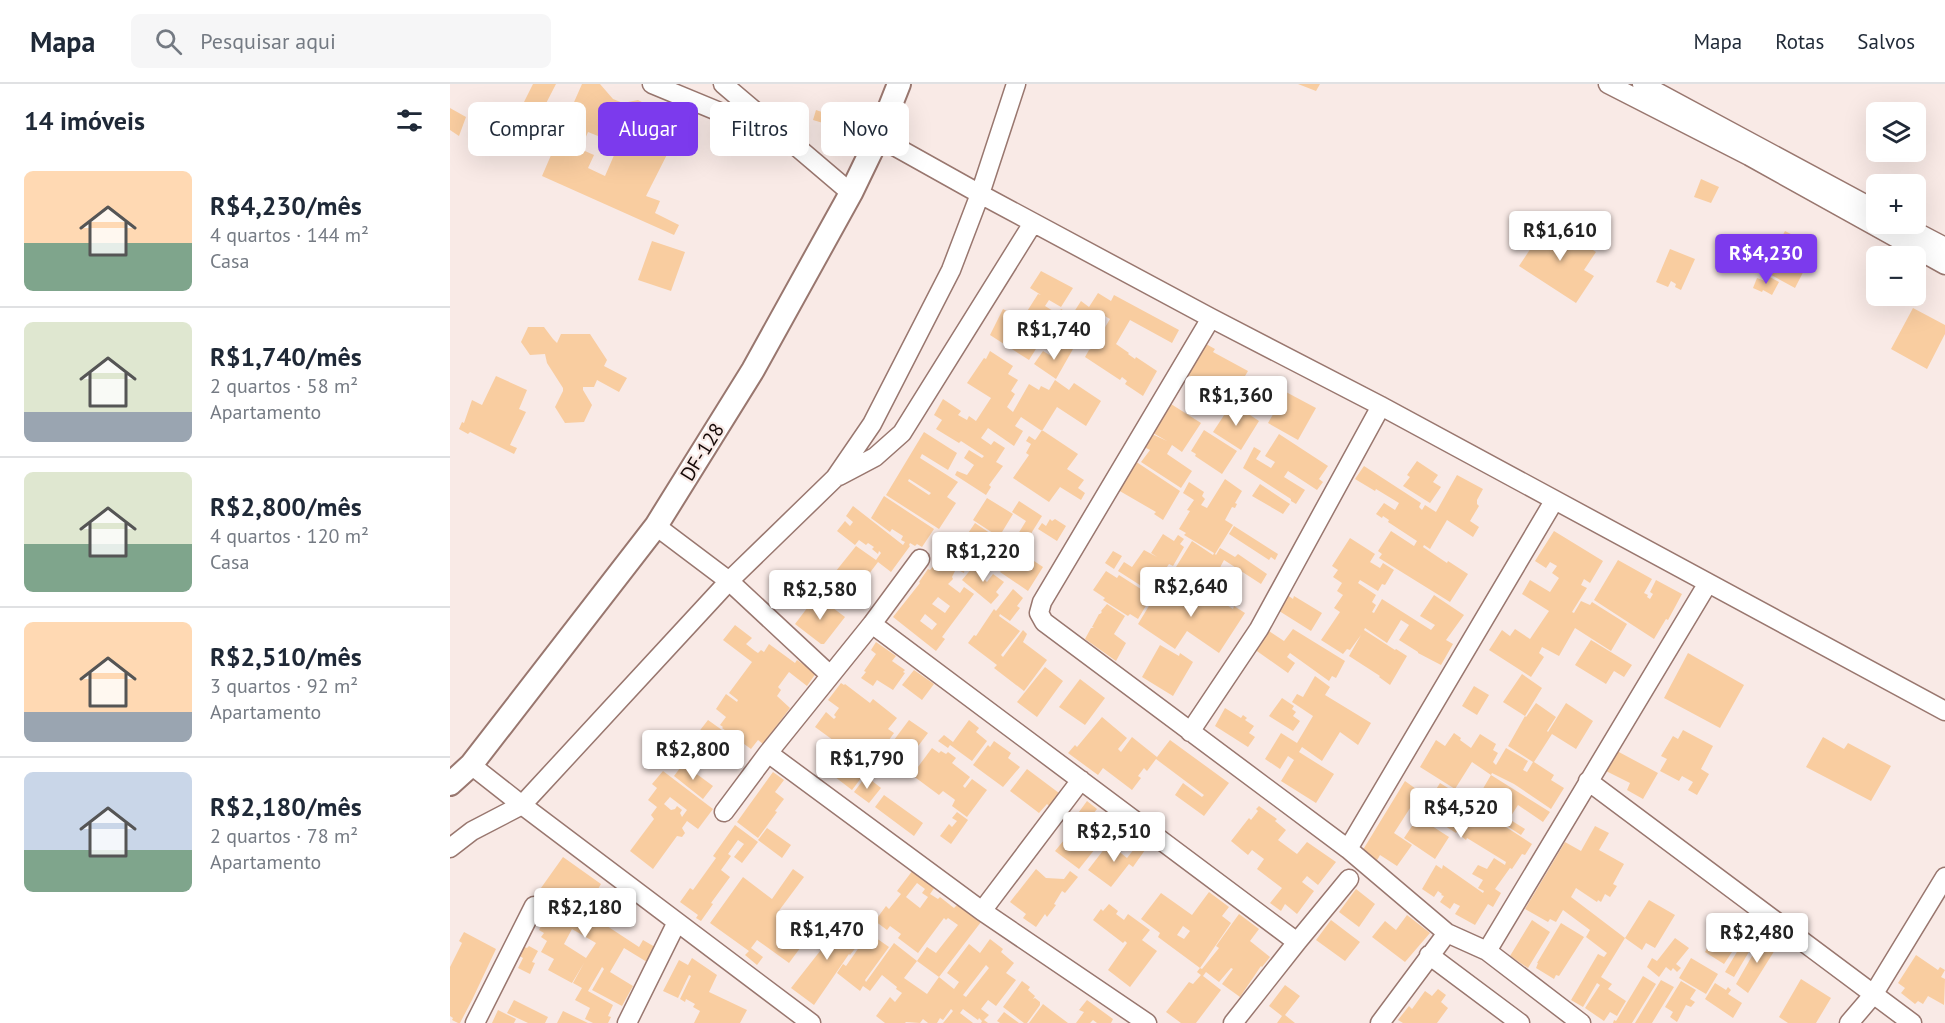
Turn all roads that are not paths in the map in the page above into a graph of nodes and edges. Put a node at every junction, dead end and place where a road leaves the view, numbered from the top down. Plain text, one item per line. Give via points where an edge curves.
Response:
1 (652, 84) edge
2 (723, 84) edge
3 (899, 84) edge
4 (1016, 84) edge
5 (1608, 84) edge
6 (1642, 84) edge
7 (744, 102) edge
8 (892, 102) edge
9 (710, 108) edge
10 (909, 154) edge
11 (808, 156) edge
12 (869, 156) edge
13 (851, 193) junction
14 (980, 194) junction
15 (1866, 205) edge
16 (1033, 223) junction
17 (1920, 234) edge
18 (1945, 247) edge
19 (1945, 265) edge
20 (1211, 318) junction
21 (1381, 406) junction
22 (835, 478) junction
23 (1554, 501) junction
24 (656, 525) junction
25 (920, 559) dead end
26 (729, 581) junction
27 (1708, 583) junction
28 (872, 624) junction
29 (830, 675) junction
30 (1945, 711) edge
31 (1190, 732) junction
32 (768, 753) junction
33 (471, 765) junction
34 (1081, 780) junction
35 (1588, 782) junction
36 (450, 784) edge
37 (522, 805) junction
38 (724, 812) dead end
39 (450, 848) edge
40 (1348, 849) junction
41 (1945, 877) edge
42 (1349, 879) dead end
43 (534, 906) dead end
44 (982, 911) junction
45 (677, 922) junction
46 (1447, 933) junction
47 (1297, 942) junction
48 (1487, 951) junction
49 (1429, 955) junction
50 (1873, 995) junction
51 (475, 1023) edge
52 (627, 1023) edge
53 (811, 1023) edge
54 (1147, 1023) edge
55 (1233, 1023) edge
56 (1380, 1023) edge
57 (1520, 1023) edge
58 (1581, 1023) edge
59 (1849, 1023) edge
60 (1912, 1023) edge

1 - 9 street
2 - 7 street
3 - 8 main road, DF-128 / DF-128
4 - 14 street
5 - 19 street via 1749,156
6 - 15 street
10 - 14 street
11 - 13 street
12 - 13 main road, DF-128 / DF-128
13 - 24 main road, DF-128 / DF-128 via 753,370
14 - 16 street
14 - 22 street via 946,280 872,424
16 - 20 street
16 - 22 street via 902,432 875,457
17 - 18 street
20 - 21 street
20 - 31 street via 1042,602 1040,613 1044,622
21 - 23 street
21 - 31 street via 1259,628
22 - 26 street
23 - 27 street
23 - 40 street
24 - 26 street
24 - 33 main road, DF-128 / DF-128
25 - 28 street
26 - 29 street
26 - 37 street
27 - 30 street
27 - 35 street
28 - 29 street
28 - 34 street
29 - 32 street
31 - 40 street
32 - 38 street
32 - 44 street
33 - 36 main road, DF-128 / DF-128
33 - 37 street
34 - 44 street
34 - 47 street
35 - 48 street
35 - 50 street
37 - 39 street via 472,831
37 - 45 street
40 - 46 street
41 - 50 street
42 - 47 street
43 - 51 street
44 - 54 street
45 - 52 street
45 - 53 street
46 - 48 street
46 - 49 street
47 - 55 street
48 - 58 street
49 - 56 street
49 - 57 street
50 - 59 street
50 - 60 street

